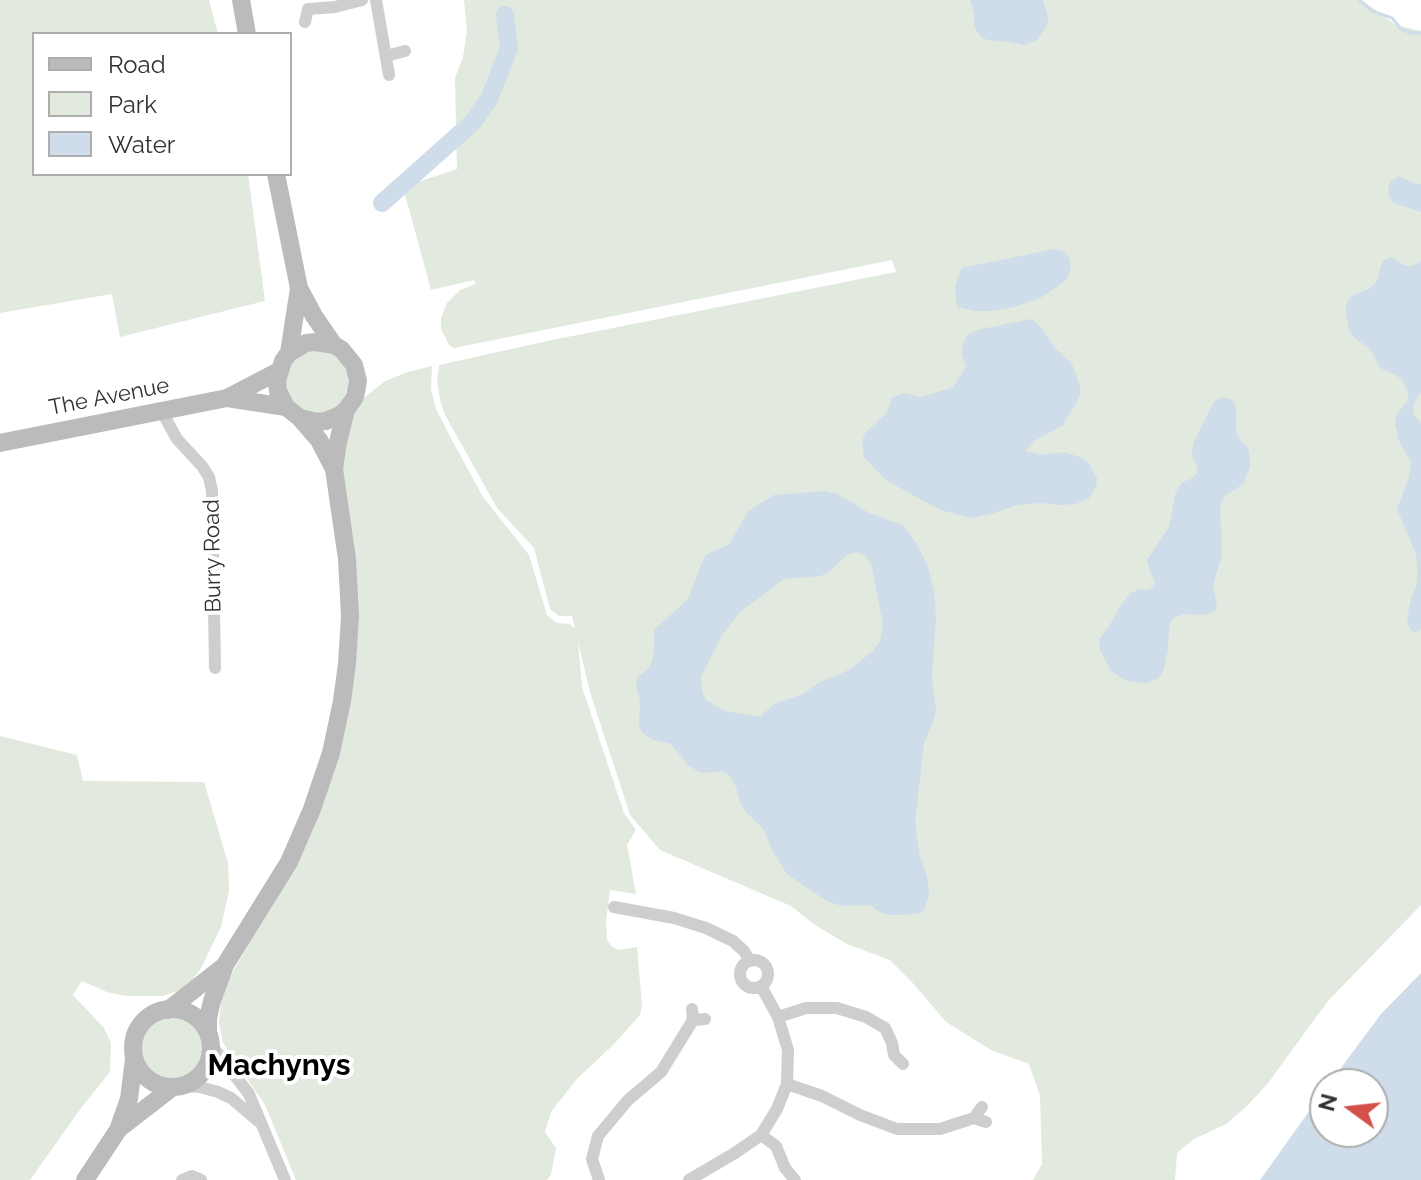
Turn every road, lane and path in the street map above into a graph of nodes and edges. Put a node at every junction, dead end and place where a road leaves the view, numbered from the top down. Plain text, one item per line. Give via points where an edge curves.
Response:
1 (241, 0) edge
2 (362, 0) edge
3 (376, 0) edge
4 (306, 10) edge
5 (247, 32) edge
6 (405, 51) dead end
7 (386, 56) junction
8 (389, 75) dead end
9 (276, 176) edge
10 (299, 288) junction
11 (334, 345) junction
12 (289, 353) junction
13 (279, 371) junction
14 (227, 398) junction
15 (346, 410) junction
16 (162, 412) junction
17 (293, 412) junction
18 (0, 443) edge
19 (334, 469) junction
20 (215, 668) dead end
21 (614, 907) dead end
22 (750, 961) junction
23 (225, 965) junction
24 (761, 986) junction
25 (168, 1010) junction
26 (697, 1016) dead end
27 (778, 1017) junction
28 (209, 1040) junction
29 (134, 1059) junction
30 (883, 1065) dead end
31 (787, 1084) junction
32 (177, 1086) junction
33 (982, 1107) dead end
34 (261, 1122) junction
35 (118, 1130) junction
36 (761, 1135) junction
37 (85, 1180) edge
38 (182, 1180) edge
39 (201, 1180) edge
40 (285, 1180) edge
41 (599, 1180) edge
42 (689, 1180) edge
43 (795, 1180) edge

1 - 5 main road
2 - 4 street
3 - 7 street
6 - 7 street
7 - 8 street
9 - 10 main road
10 - 11 main road
10 - 12 main road
11 - 12 main road via 306,343
11 - 15 main road via 349,357 357,374 355,397
12 - 13 main road
13 - 14 main road, The Avenue
13 - 17 main road via 278,391
14 - 16 main road, The Avenue
14 - 17 main road, The Avenue
15 - 17 main road via 317,422
15 - 19 main road
16 - 18 main road, The Avenue
16 - 20 street, Burry Road via 209,477 212,491
17 - 19 main road via 319,440
19 - 23 main road via 350,616 334,740 289,862
21 - 22 street via 706,928 733,941
22 - 24 street via 766,967
22 - 24 street via 741,970 742,982 749,988
23 - 25 main road
23 - 28 main road via 208,1018
24 - 27 street
25 - 28 main road via 193,1016
25 - 29 main road via 151,1015 139,1028
26 - 41 street via 661,1072 598,1136 592,1159
27 - 30 street via 806,1008 837,1008 866,1017 885,1028 898,1059
27 - 31 street via 788,1050
28 - 32 main road via 205,1069
28 - 34 street via 249,1094
29 - 32 main road via 154,1083
29 - 35 main road
31 - 33 street via 897,1129 940,1129 980,1120
31 - 36 street
32 - 34 street via 218,1092
32 - 35 main road
34 - 40 street
35 - 37 main road
36 - 42 street
36 - 43 street via 776,1146
38 - 39 street

